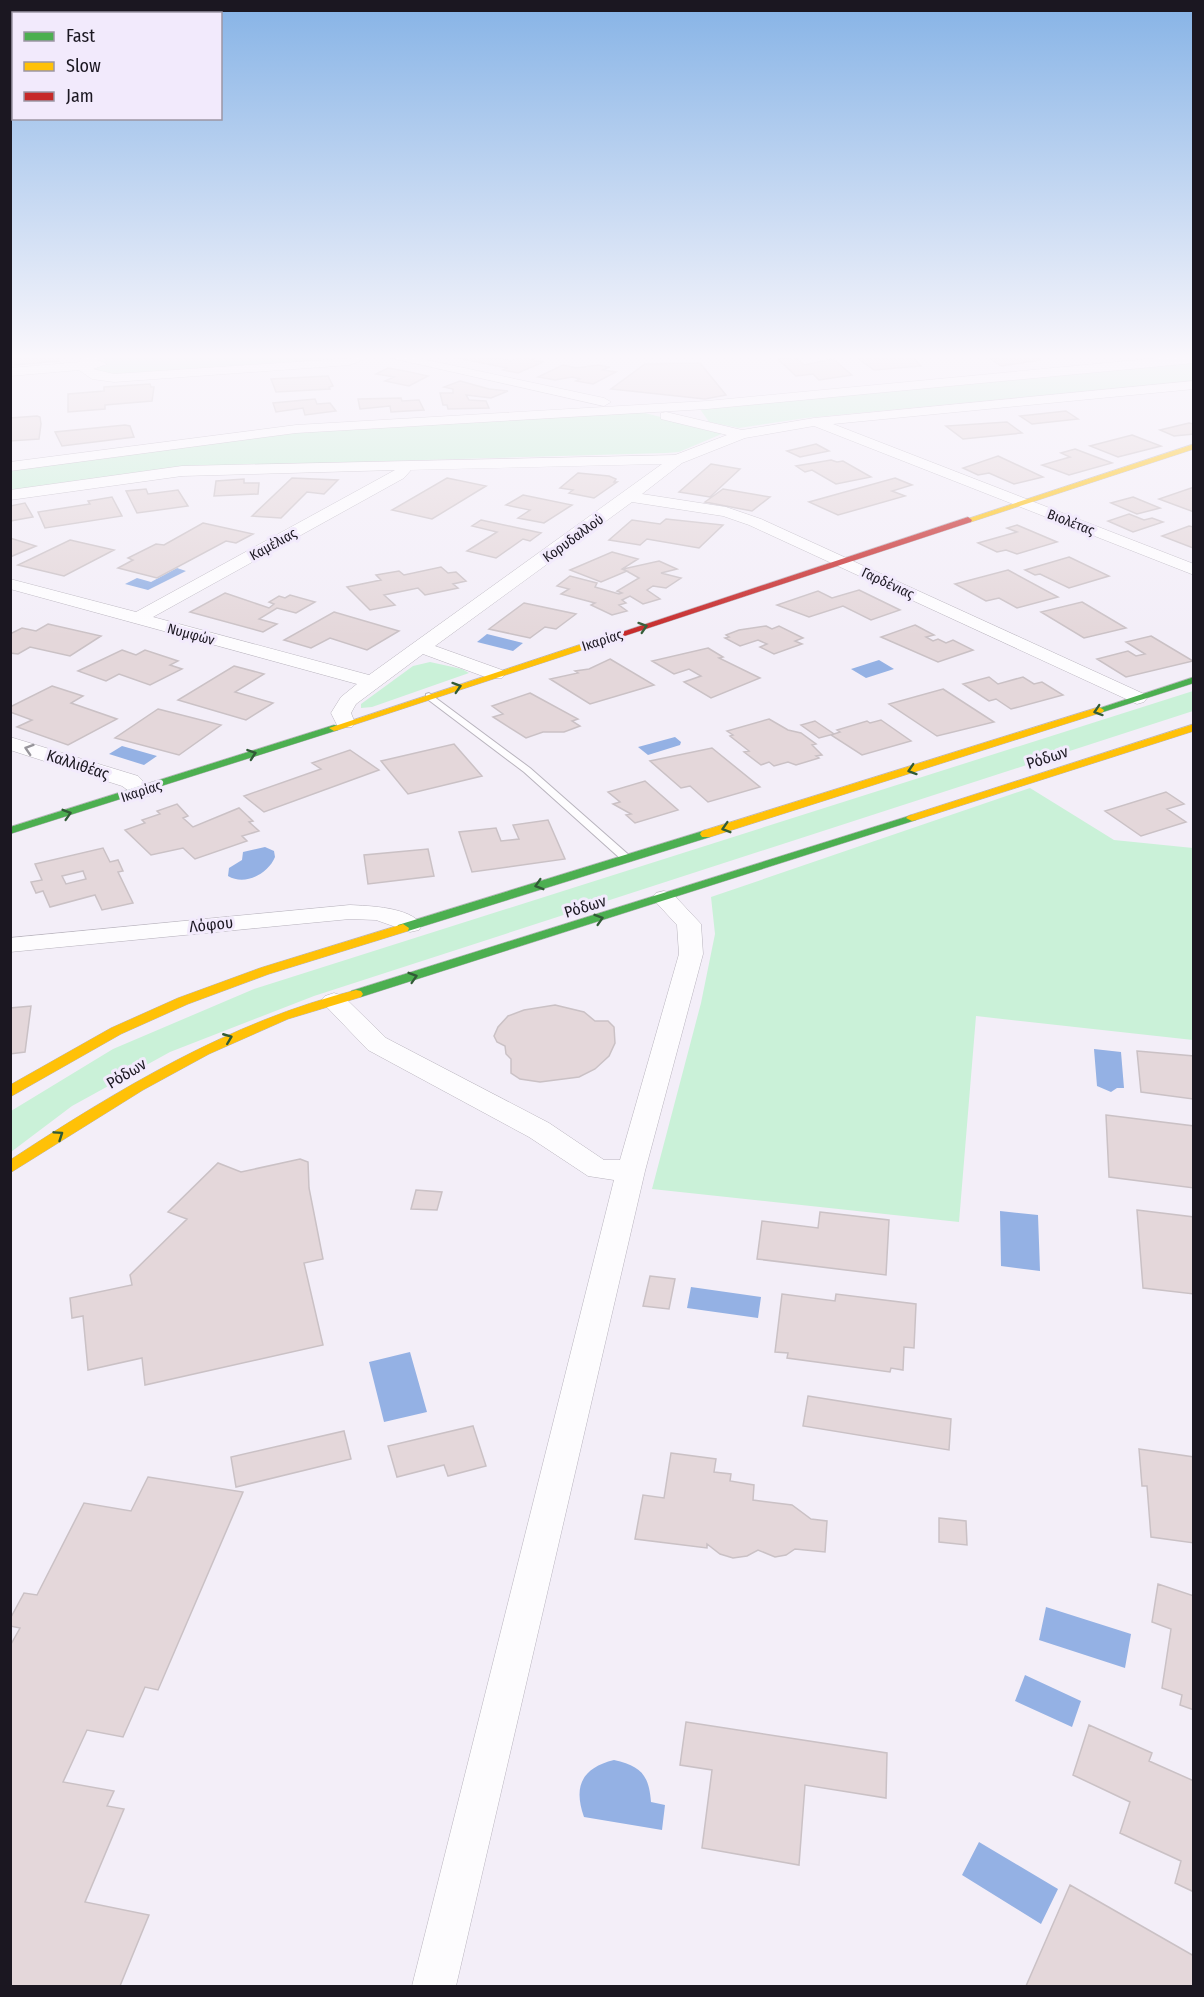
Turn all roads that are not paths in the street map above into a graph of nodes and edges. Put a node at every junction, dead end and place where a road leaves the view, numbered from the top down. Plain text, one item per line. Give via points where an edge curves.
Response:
1 (138, 450) edge
2 (701, 450) edge
3 (886, 450) edge
4 (1181, 450) edge
5 (676, 460) junction
6 (407, 465) junction
7 (10, 467) edge
8 (10, 495) edge
9 (630, 497) junction
10 (1019, 502) junction
11 (843, 562) junction
12 (1194, 570) edge
13 (10, 584) edge
14 (137, 619) junction
15 (421, 647) junction
16 (495, 674) junction
17 (1194, 680) edge
18 (372, 682) junction
19 (429, 696) junction
20 (1137, 698) junction
21 (345, 723) junction
22 (1194, 727) edge
23 (10, 742) edge
24 (142, 791) junction
25 (10, 831) edge
26 (626, 858) junction
27 (664, 898) junction
28 (410, 925) junction
29 (10, 945) edge
30 (334, 1001) junction
31 (10, 1092) edge
32 (10, 1168) edge
33 (631, 1171) junction
34 (435, 1986) edge

1 - 7 street
2 - 5 street, Κορυδαλλού
3 - 10 street, Βιολέτας
4 - 10 street, Ικαρίας
5 - 6 street
5 - 9 street, Κορυδαλλού
6 - 8 street via 182,471
6 - 14 street, Καμέλιας via 399,475
9 - 11 street, Γαρδένιας via 726,512
9 - 15 street, Κορυδαλλού
10 - 11 street, Ικαρίας
10 - 12 street, Βιολέτας
16 -> 11 street, Ικαρίας
11 - 20 street, Γαρδένιας
13 - 14 street, Νυμφών
14 - 18 street, Νυμφών
15 - 16 street
15 - 18 street, Κορυδαλλού
19 -> 16 street, Ικαρίας
17 - 20 street, Ρόδων
18 - 21 street, Κορυδαλλού via 348,701 341,713
19 - 21 street, Ικαρίας
19 - 26 lane via 527,770
20 -> 26 street, Ρόδων
24 -> 21 street, Ικαρίας
22 - 27 street, Ρόδων
24 -> 23 street, Καλλιθέας via 130,781
25 -> 24 street, Ικαρίας
26 -> 28 street, Ρόδων
30 -> 27 street, Ρόδων
27 - 33 street via 689,924 691,954
28 - 29 street, Λόφου via 380,913 350,912
28 - 31 street, Ρόδων via 182,1001 95,1041
32 -> 30 street, Ρόδων via 155,1075 206,1048 275,1019
30 - 33 street via 377,1044 539,1130 598,1169
33 - 34 street

